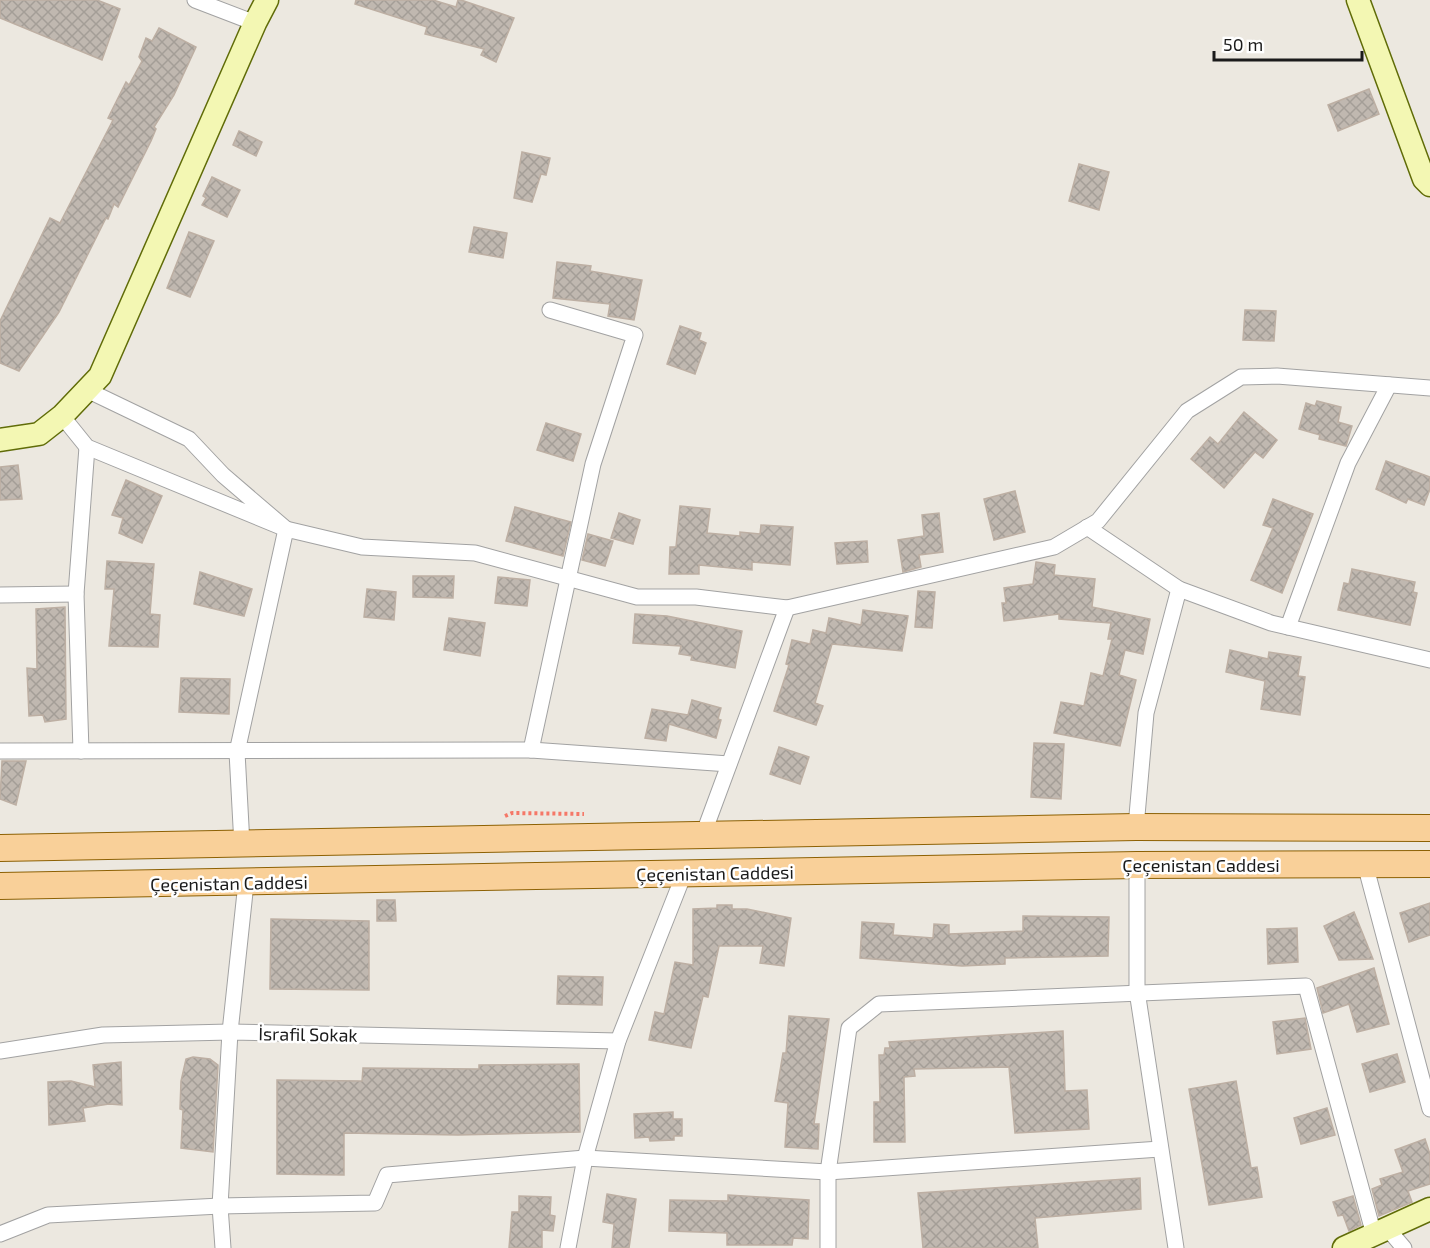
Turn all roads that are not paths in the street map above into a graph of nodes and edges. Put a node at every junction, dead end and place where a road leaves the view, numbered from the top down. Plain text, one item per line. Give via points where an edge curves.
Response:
1 (195, 0) edge
2 (267, 0) edge
3 (1358, 0) edge
4 (255, 23) junction
5 (1430, 185) edge
6 (550, 310) dead end
7 (1389, 385) junction
8 (1430, 388) edge
9 (87, 390) junction
10 (62, 416) junction
11 (0, 440) edge
12 (87, 447) junction
13 (1087, 527) junction
14 (286, 529) junction
15 (570, 578) junction
16 (1179, 589) junction
17 (76, 594) junction
18 (0, 595) edge
19 (787, 608) junction
20 (1288, 627) junction
21 (1430, 660) edge
22 (531, 750) junction
23 (0, 751) edge
24 (81, 751) junction
25 (237, 752) junction
26 (729, 765) junction
27 (1136, 827) junction
28 (1430, 828) edge
29 (703, 835) junction
30 (242, 844) junction
31 (0, 848) edge
32 (1365, 864) junction
33 (1430, 864) edge
34 (1137, 865) junction
35 (684, 874) junction
36 (246, 884) junction
37 (0, 886) edge
38 (1137, 991) junction
39 (230, 1032) junction
40 (618, 1041) junction
41 (0, 1051) edge
42 (1430, 1109) edge
43 (1160, 1149) junction
44 (585, 1158) junction
45 (828, 1172) junction
46 (220, 1206) junction
47 (1430, 1209) edge
48 (1381, 1232) junction
49 (0, 1234) edge
50 (223, 1248) edge
51 (568, 1248) edge
52 (828, 1248) edge
53 (1176, 1248) edge
54 (1344, 1248) edge
55 (1404, 1248) edge

1 - 4 street
2 - 4 street
3 - 5 street via 1424,179
4 - 9 street via 100,376
6 - 15 street via 635,335 593,464
7 - 8 street
7 - 13 street via 1241,377 1187,411 1098,521
7 - 20 street via 1348,464
9 - 10 street
9 - 14 street via 189,439 223,475
10 - 11 street via 39,434
10 - 12 street
12 - 14 street
12 - 17 street
13 - 16 street
13 - 19 street via 1054,547
14 - 15 street via 362,547 475,553
14 - 25 street
15 - 19 street via 637,597 696,597
15 - 22 street
16 - 20 street
16 - 27 street via 1146,713
17 - 18 street
17 - 24 street
19 - 26 street
20 - 21 street
22 - 25 street
22 - 26 street
23 - 24 street
24 - 25 street
25 - 30 street
26 - 29 street
27 - 28 main road, Çeçenistan Caddesi
27 - 29 main road, Çeçenistan Caddesi
29 - 30 main road, Çeçenistan Caddesi
30 - 31 main road, Çeçenistan Caddesi
32 - 33 main road, Çeçenistan Caddesi
32 - 34 main road, Çeçenistan Caddesi
32 - 42 street
34 - 35 main road, Çeçenistan Caddesi
34 - 38 street
35 - 36 main road, Çeçenistan Caddesi
35 - 40 street
36 - 37 main road, Çeçenistan Caddesi
36 - 39 street
38 - 43 street
38 - 45 street via 879,1004 849,1028
38 - 48 street via 1306,986
39 - 40 street, İsrafil Sokak
39 - 41 street, İsrafil Sokak via 103,1035
39 - 46 street
40 - 44 street
43 - 45 street
43 - 53 street
44 - 45 street
44 - 46 street via 387,1175 375,1203
44 - 51 street
45 - 52 street
46 - 49 street via 48,1215
46 - 50 street
47 - 48 street
48 - 54 street
48 - 55 street

